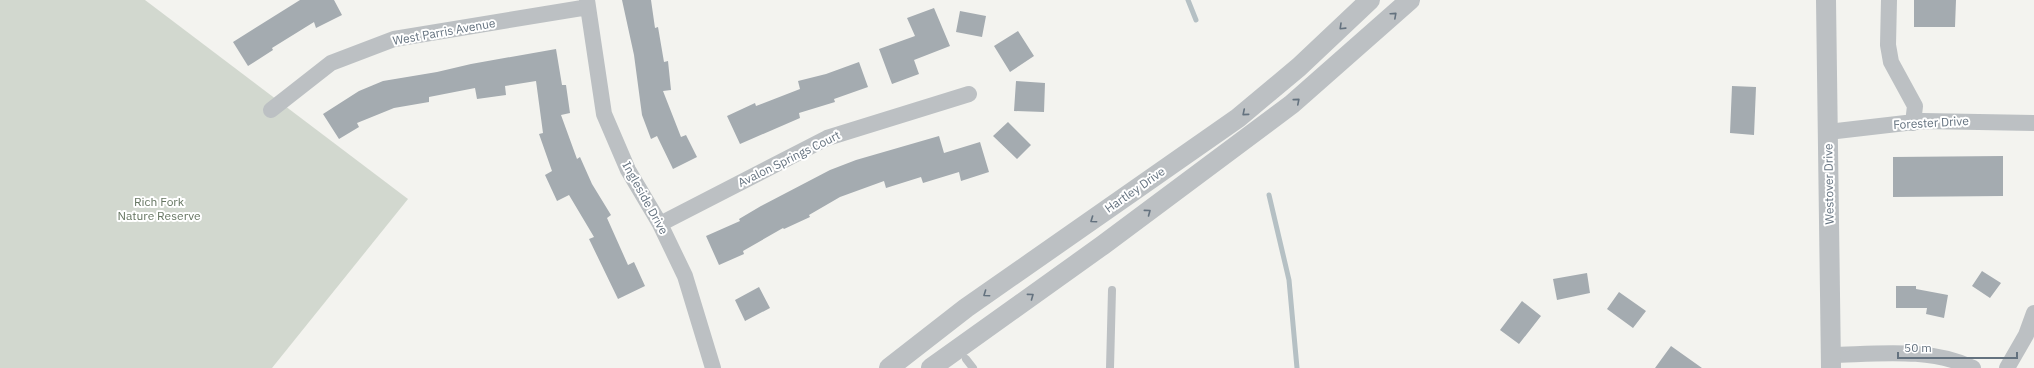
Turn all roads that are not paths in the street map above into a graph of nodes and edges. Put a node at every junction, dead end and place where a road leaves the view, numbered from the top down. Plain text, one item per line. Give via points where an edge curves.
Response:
1 (1370, 0) edge
2 (1410, 0) edge
3 (1826, 0) edge
4 (1889, 0) edge
5 (588, 4) edge
6 (969, 94) dead end
7 (271, 110) dead end
8 (1913, 122) junction
9 (2034, 124) edge
10 (1828, 132) junction
11 (660, 224) junction
12 (1112, 290) dead end
13 (2034, 313) edge
14 (966, 359) dead end
15 (1831, 362) edge
16 (713, 368) edge
17 (889, 368) edge
18 (931, 368) edge
19 (973, 368) edge
20 (1110, 368) edge
21 (1973, 368) edge
22 (2007, 368) edge

1 -> 17 street, Hartley Drive via 1300,67 1238,118 966,308
18 -> 2 street, Hartley Drive via 1096,250 1292,104
3 - 10 street, Westover Drive
4 - 8 street via 1888,45 1891,62 1915,106
5 - 7 street, West Parris Avenue via 394,39 330,63
5 - 11 street, Ingleside Drive via 604,114 628,170
6 - 11 street, Avalon Springs Court via 827,138
8 - 9 street, Forester Drive
8 - 10 street, Forester Drive
10 - 15 street, Westover Drive
11 - 16 street, Ingleside Drive via 685,276
12 - 20 lane
13 - 22 street via 2026,335
14 - 19 lane
15 - 21 street via 1904,354 1957,360

